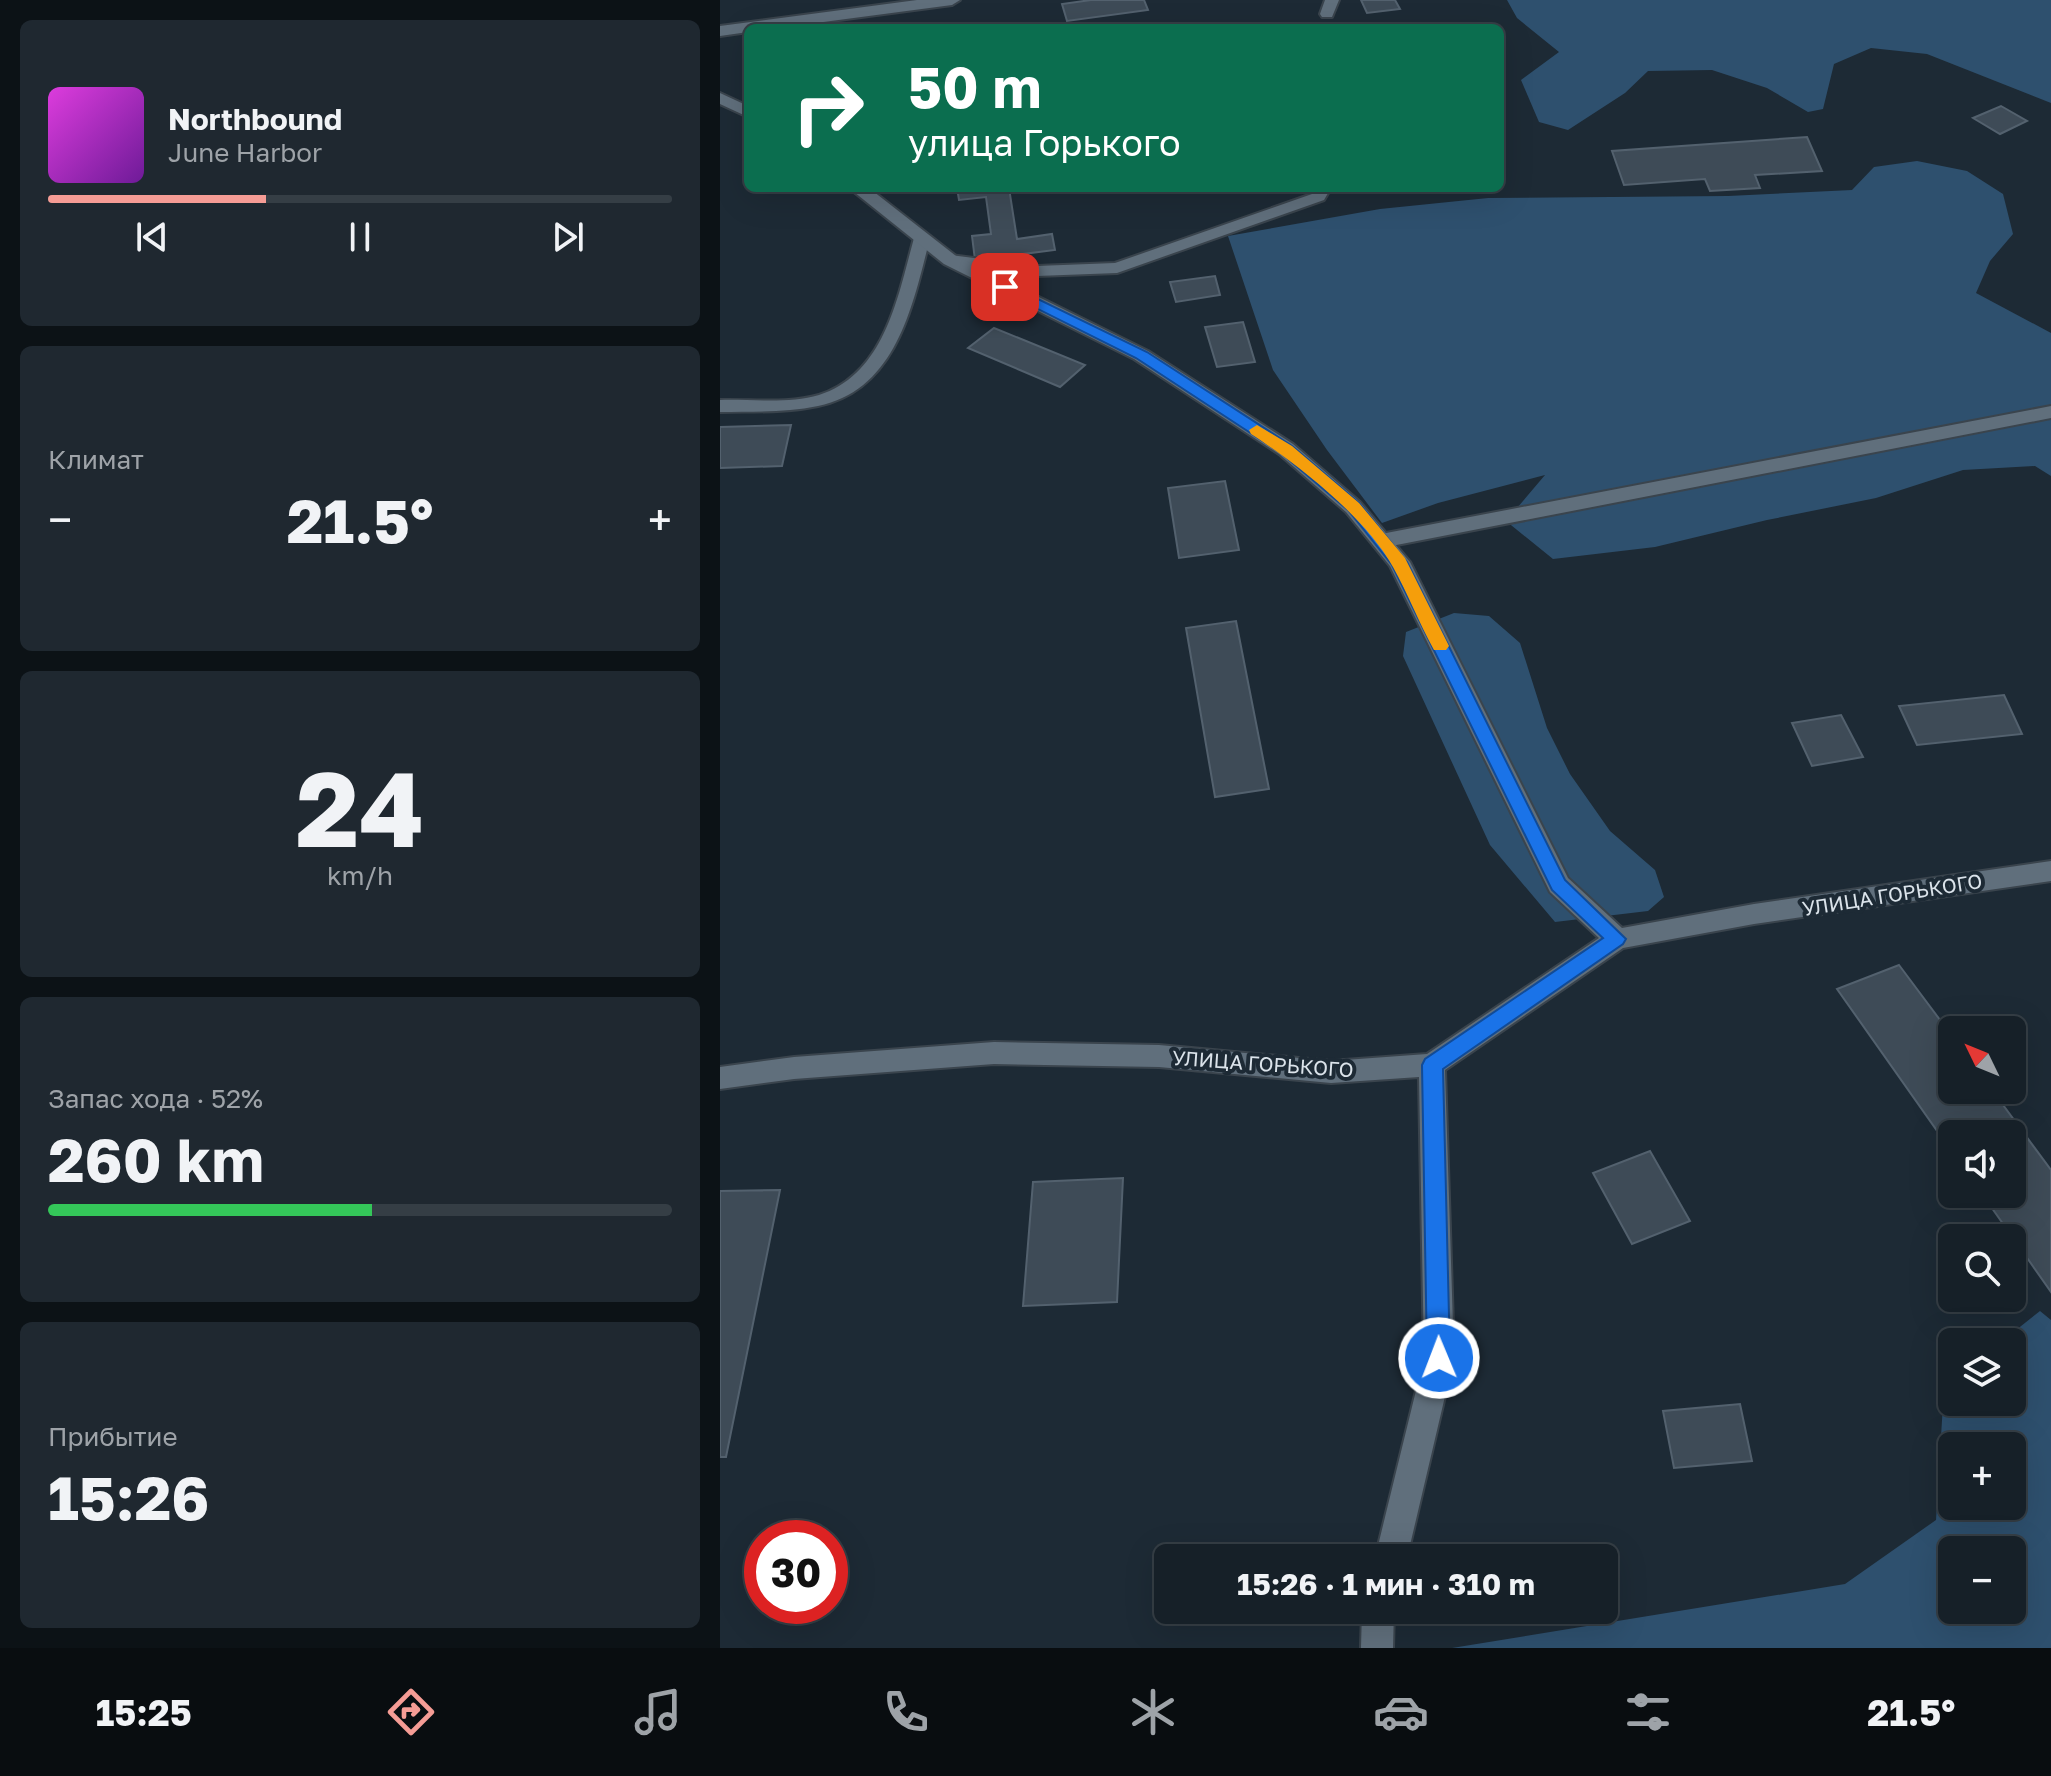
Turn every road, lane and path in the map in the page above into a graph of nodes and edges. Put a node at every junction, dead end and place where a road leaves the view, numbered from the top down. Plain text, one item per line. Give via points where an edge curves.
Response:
1 (952, 0) edge
2 (772, 24) edge
3 (744, 28) edge
4 (720, 31) edge
5 (720, 98) edge
6 (744, 110) edge
7 (863, 192) edge
8 (1321, 192) edge
9 (922, 238) junction
10 (950, 260) junction
11 (720, 406) edge
12 (2051, 412) edge
13 (1381, 541) junction
14 (2051, 871) edge
15 (1617, 939) junction
16 (1432, 1065) junction
17 (720, 1078) edge
18 (1394, 1544) edge
19 (1378, 1624) edge
20 (1377, 1648) edge

1 - 2 street
3 - 4 street
5 - 6 street
7 - 9 street
8 - 10 lane via 1117,268 1037,271
9 - 10 street
9 - 11 lane via 899,319 876,365 854,385 823,400
10 - 13 street via 1141,355 1286,449 1353,507
12 - 13 lane
13 - 15 street via 1399,562 1559,885
14 - 15 street, УЛИЦА ГОРЬКОГО
15 - 16 street, УЛИЦА ГОРЬКОГО
16 - 17 street, УЛИЦА ГОРЬКОГО via 1331,1072 1159,1056 994,1053
16 - 18 street via 1439,1358
19 - 20 street

